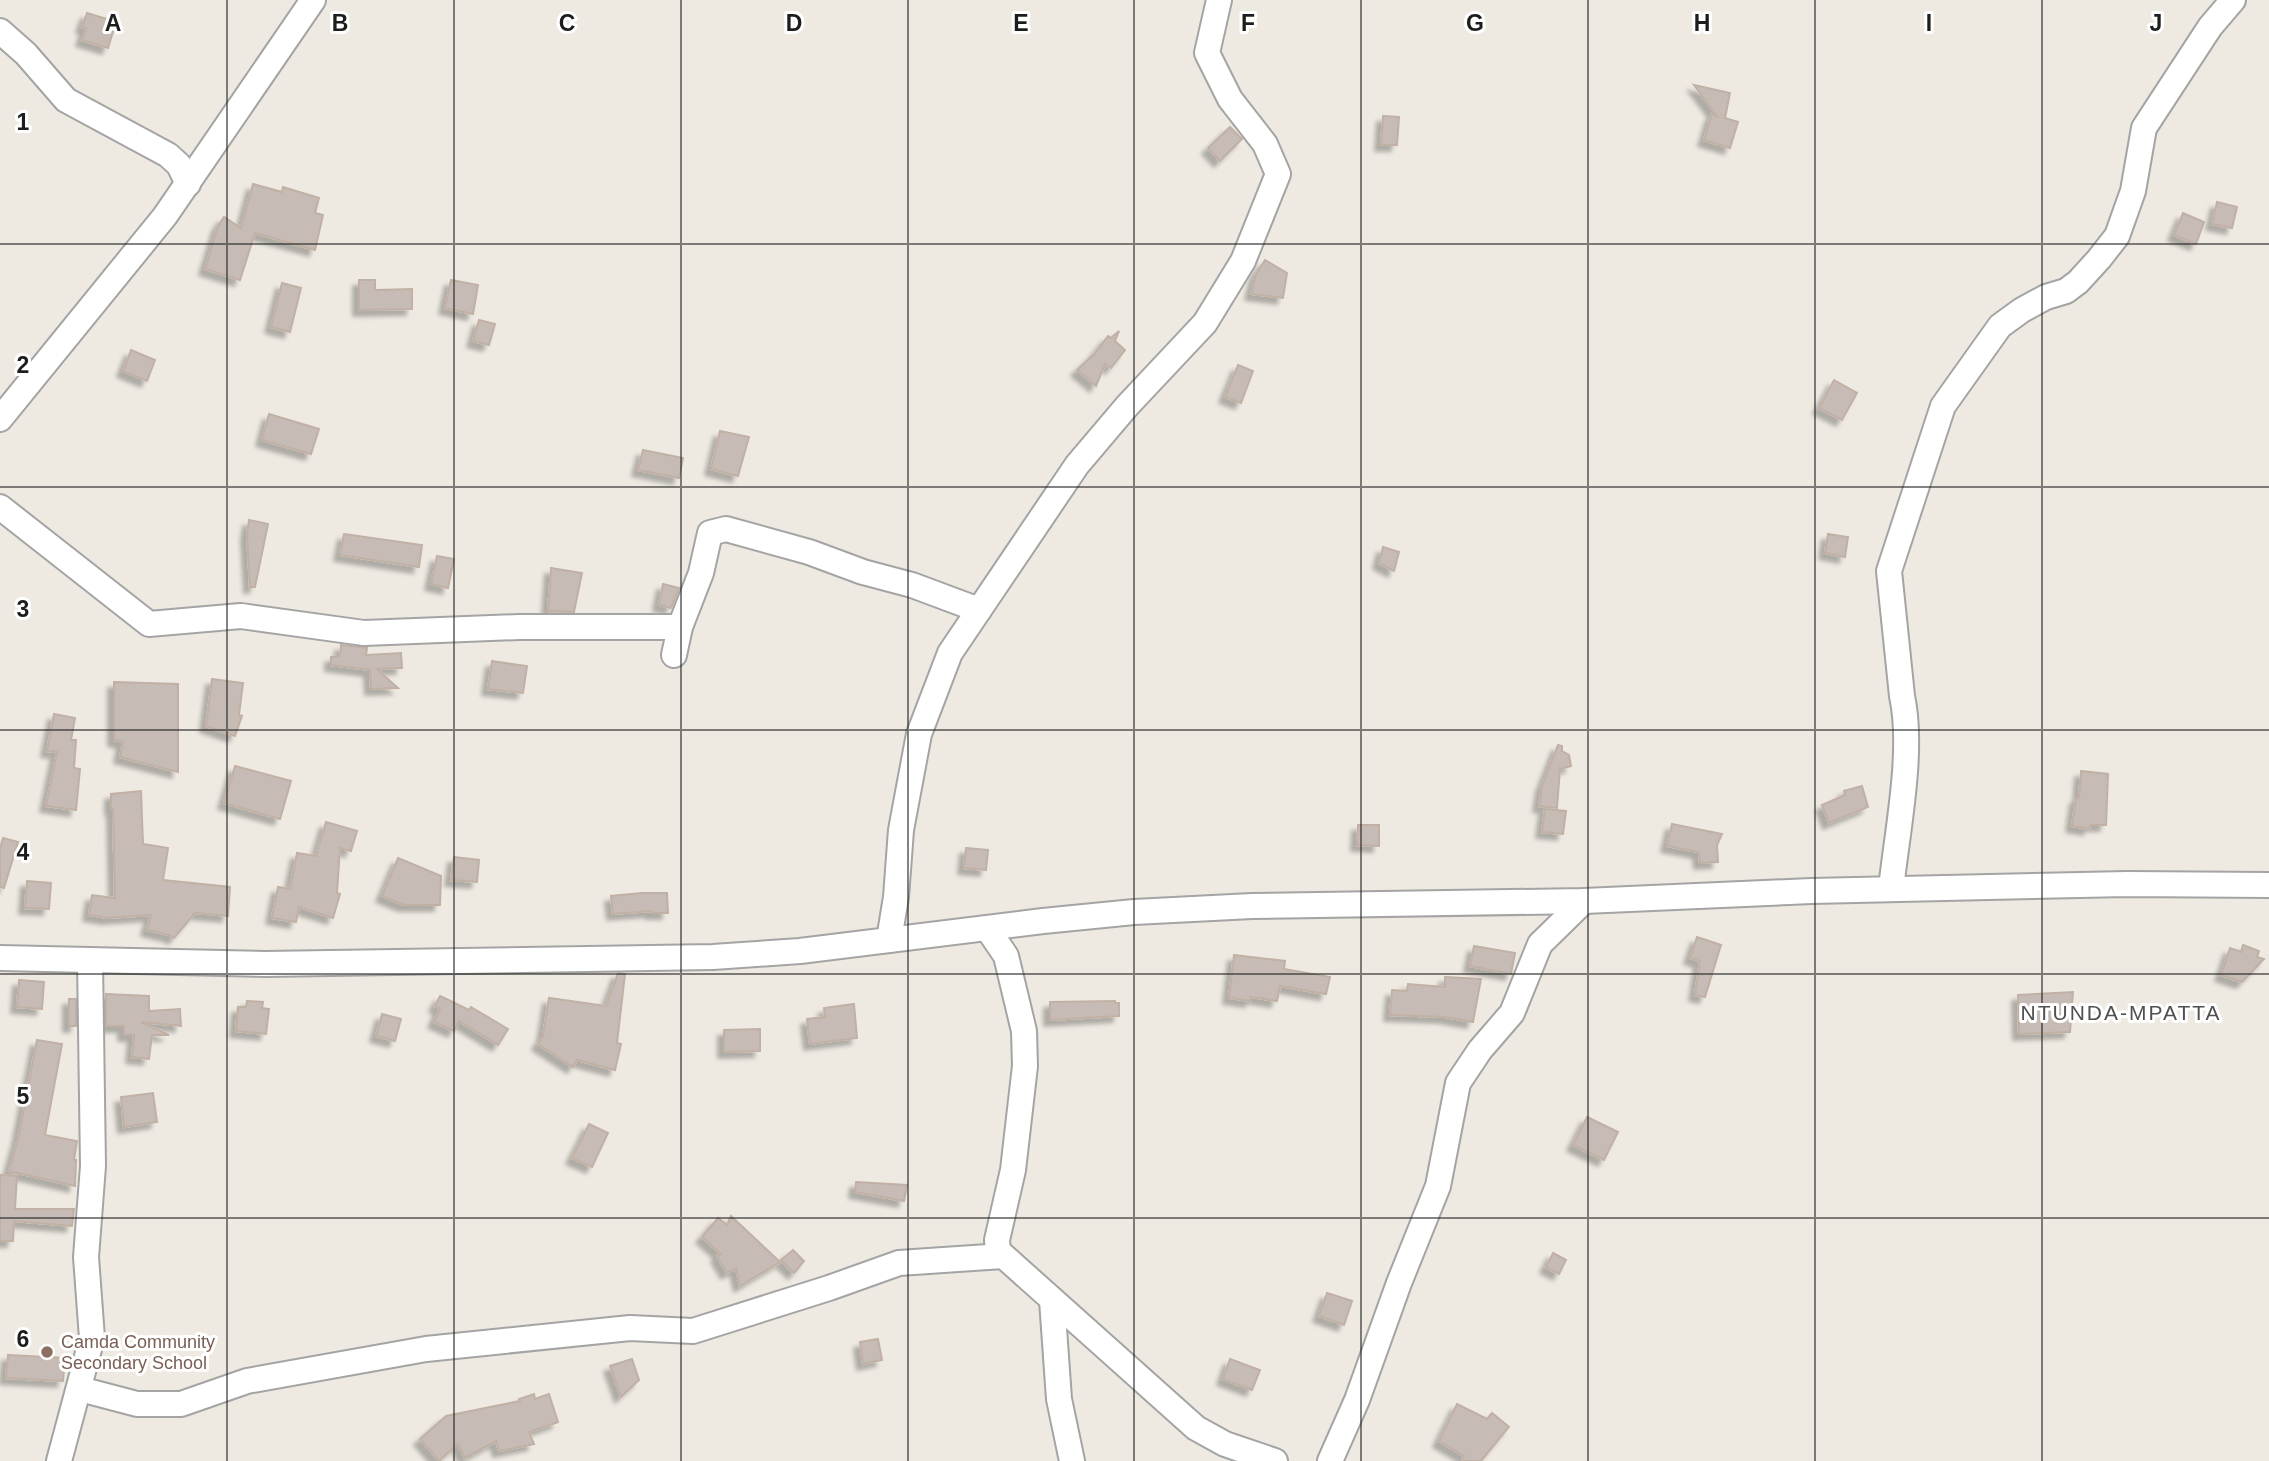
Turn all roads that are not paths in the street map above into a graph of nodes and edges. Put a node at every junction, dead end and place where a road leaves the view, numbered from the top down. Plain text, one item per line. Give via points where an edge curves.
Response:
1 (313, 0) edge
2 (1219, 0) edge
3 (2233, 0) edge
4 (0, 31) edge
5 (188, 184) junction
6 (0, 419) edge
7 (0, 507) edge
8 (979, 610) junction
9 (680, 627) junction
10 (674, 655) dead end
11 (2269, 886) edge
12 (1891, 890) junction
13 (1584, 901) junction
14 (987, 928) junction
15 (889, 940) junction
16 (0, 958) edge
17 (90, 960) junction
18 (1003, 1256) junction
19 (1052, 1300) junction
20 (80, 1389) junction
21 (60, 1461) edge
22 (1072, 1461) edge
23 (1275, 1461) edge
24 (1330, 1461) edge

1 - 5 street
2 - 8 street via 1207,53 1230,99 1265,144 1278,174 1243,261 1205,323 1077,466
3 - 12 street via 2144,128 2133,191 2117,236 2078,282 2000,326 1943,406 1889,572 1906,716
4 - 5 street via 66,100 167,155 179,165
5 - 6 street
7 - 9 street via 149,624 241,616 364,633
8 - 9 street via 726,528 710,533 701,573
8 - 15 street via 950,653 919,734 901,830
9 - 10 street
11 - 12 street via 2127,884
12 - 13 street
13 - 14 street via 1252,905
13 - 24 street via 1540,944 1512,1013 1479,1050 1458,1083 1438,1186
14 - 15 street
14 - 18 street via 1006,956 1024,1031 1025,1066 1013,1170 997,1240
15 - 17 street via 713,957 265,964
16 - 17 street
17 - 20 street via 93,1166 86,1258 92,1338
18 - 19 street
18 - 20 street via 899,1264 693,1331 630,1328 426,1349 247,1381 181,1404 137,1405
19 - 22 street via 1059,1399
19 - 23 street via 1196,1428 1225,1444
20 - 21 street

